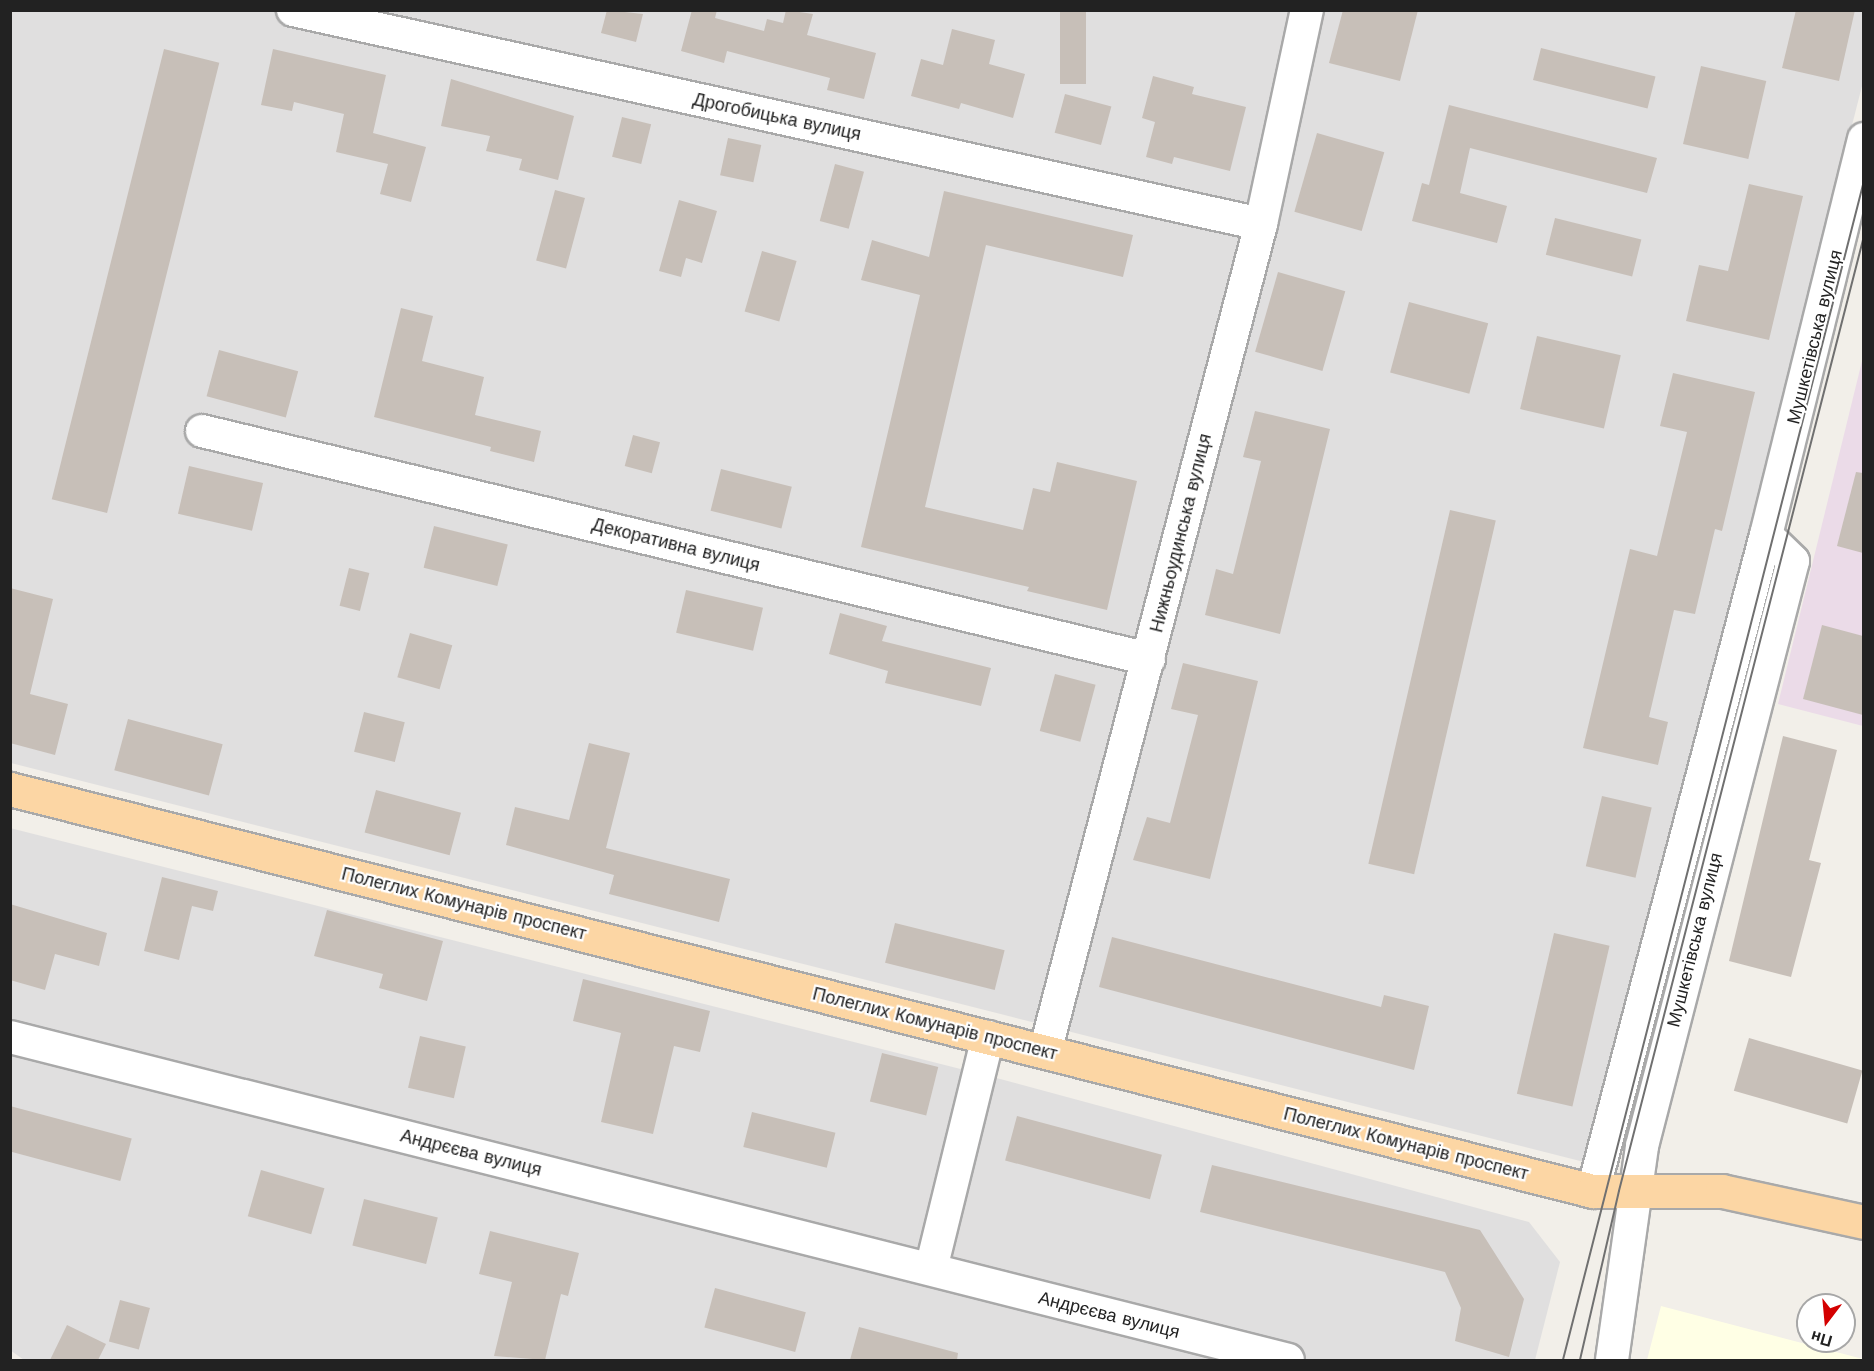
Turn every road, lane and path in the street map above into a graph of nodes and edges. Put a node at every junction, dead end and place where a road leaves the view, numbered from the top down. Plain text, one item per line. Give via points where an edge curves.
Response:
1 (293, 10) edge
2 (1306, 10) edge
3 (1863, 139) edge
4 (1261, 224) junction
5 (202, 431) dead end
6 (1766, 535) junction
7 (1149, 659) junction
8 (10, 789) edge
9 (10, 1037) edge
10 (988, 1037) junction
11 (1045, 1052) junction
12 (1633, 1188) junction
13 (1593, 1191) junction
14 (1863, 1222) edge
15 (931, 1269) junction
16 (1288, 1360) edge
17 (1612, 1360) edge

1 - 4 street, Дрогобицька вулиця
2 - 4 street, Нижньоудинська вулиця
3 - 6 street, Мушкетівська вулиця
4 - 7 street, Нижньоудинська вулиця
5 - 7 street, Декоративна вулиця
6 - 12 street, Мушкетівська вулиця via 1793,561
6 - 13 street, Мушкетівська вулиця
7 - 11 street, Нижньоудинська вулиця
8 - 10 main road, Полеглих Комунарів проспект
9 - 15 street, Андрєєва вулиця
10 - 11 main road, Полеглих Комунарів проспект
10 - 15 street
11 - 13 main road, Полеглих Комунарів проспект
12 - 13 main road, Полеглих Комунарів проспект
12 - 14 main road, Полеглих Комунарів проспект via 1722,1191
12 - 17 street, Мушкетівська вулиця
15 - 16 street, Андрєєва вулиця

